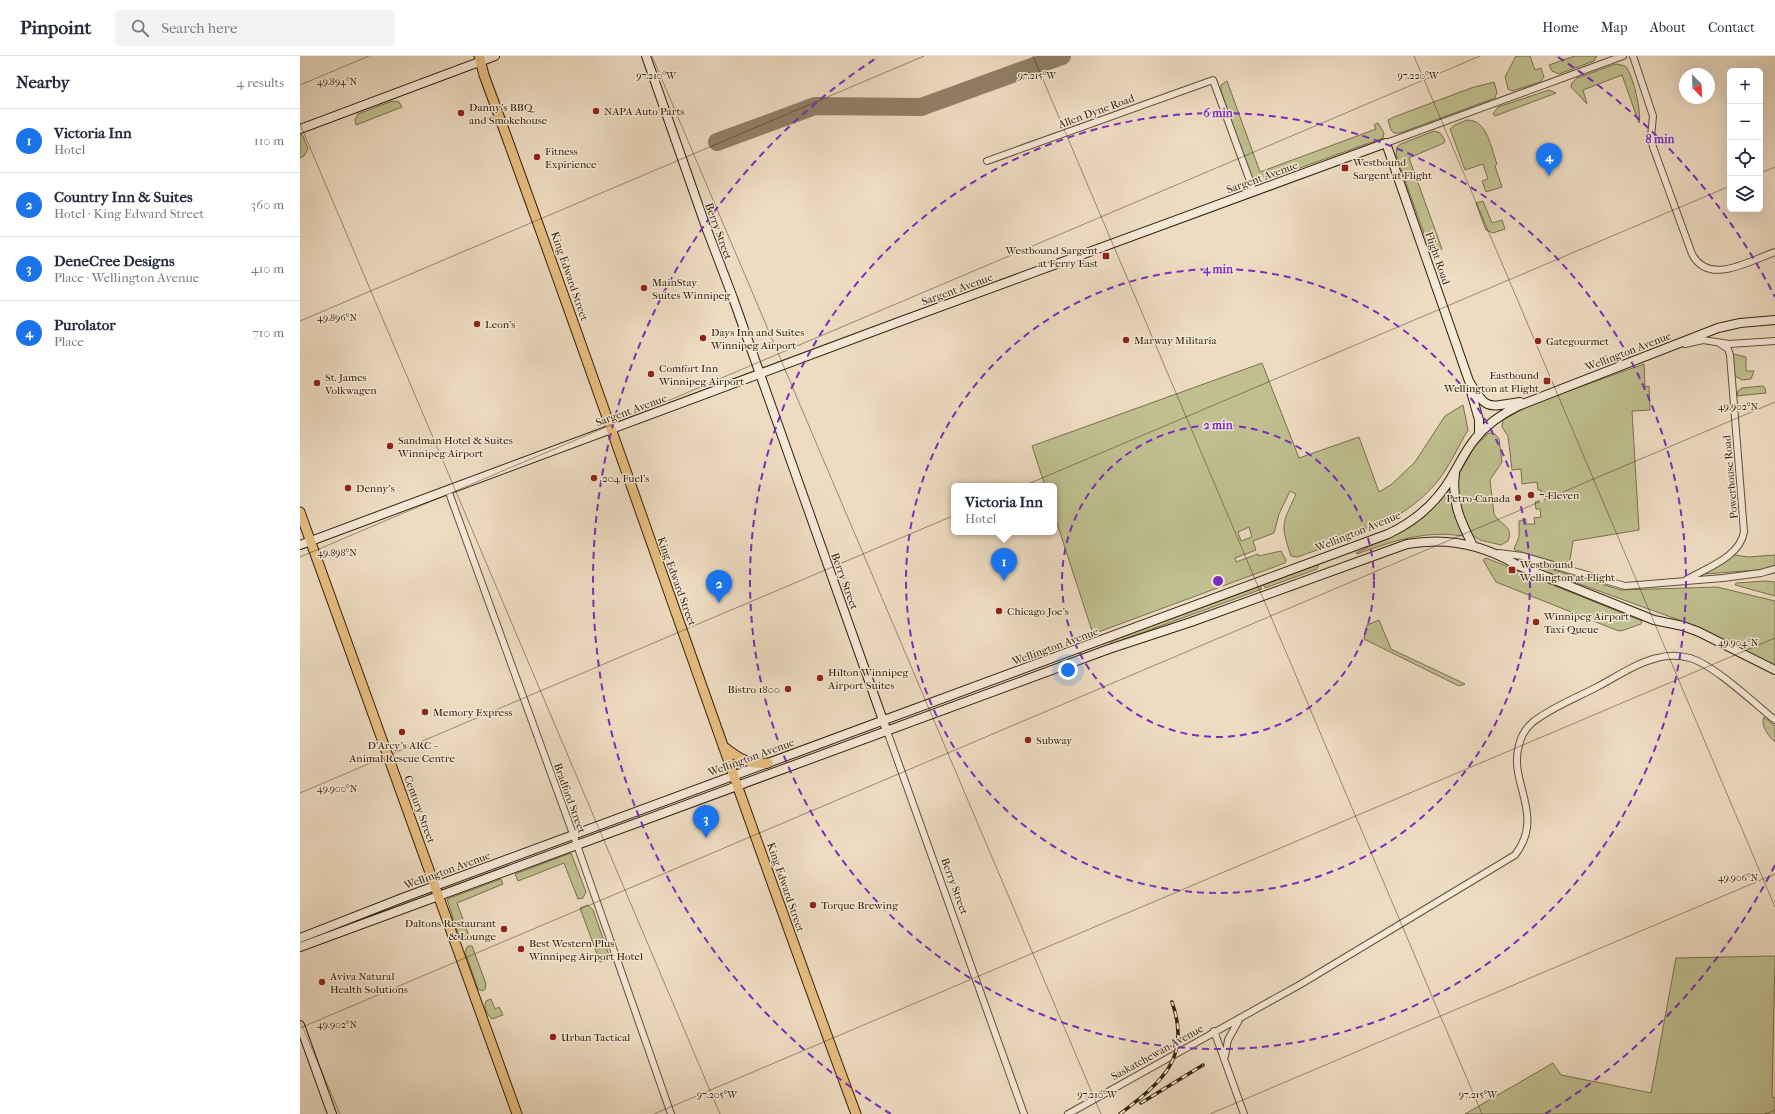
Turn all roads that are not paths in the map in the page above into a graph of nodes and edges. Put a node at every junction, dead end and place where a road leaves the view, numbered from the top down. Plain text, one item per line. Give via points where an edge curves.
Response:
1 (495, 56) edge
2 (646, 56) edge
3 (1623, 56) edge
4 (1632, 56) edge
5 (480, 59) edge
6 (300, 129) edge
7 (1386, 143) junction
8 (987, 161) dead end
9 (1254, 192) junction
10 (1775, 252) edge
11 (1775, 320) edge
12 (1775, 341) edge
13 (1719, 343) junction
14 (1671, 347) junction
15 (760, 374) junction
16 (1469, 381) junction
17 (1527, 402) junction
18 (610, 430) junction
19 (1479, 434) junction
20 (1457, 468) junction
21 (448, 490) junction
22 (300, 512) edge
23 (310, 541) junction
24 (300, 545) edge
25 (1473, 546) junction
26 (1497, 553) junction
27 (1775, 569) edge
28 (1683, 582) junction
29 (1087, 646) junction
30 (1090, 656) junction
31 (1775, 670) edge
32 (976, 687) junction
33 (980, 696) junction
34 (1775, 720) edge
35 (884, 721) junction
36 (887, 731) junction
37 (723, 746) junction
38 (768, 763) junction
39 (734, 776) junction
40 (737, 785) junction
41 (671, 798) junction
42 (674, 808) junction
43 (574, 836) junction
44 (577, 845) junction
45 (436, 887) junction
46 (439, 896) junction
47 (300, 938) edge
48 (300, 947) edge
49 (1240, 1018) junction
50 (300, 1025) edge
51 (1214, 1031) junction
52 (1225, 1062) junction
53 (332, 1114) edge
54 (517, 1114) edge
55 (671, 1114) edge
56 (856, 1114) edge
57 (1024, 1114) edge
58 (1068, 1114) edge
59 (1244, 1114) edge

1 - 5 main road
2 - 15 main road, Berry Street
3 - 7 street, Sargent Avenue
4 - 10 street via 1653,116 1653,147 1692,254 1700,266 1708,270 1722,271
5 - 6 main road
5 - 18 main road, King Edward Street
7 - 9 main road, Sargent Avenue
7 - 16 main road, Flight Road
8 - 9 street, Allen Dyne Road via 1213,80
9 - 15 main road, Sargent Avenue
11 - 14 main road, Wellington Avenue via 1718,328
12 - 13 street
13 - 14 street via 1703,340
13 - 28 street, Powerhouse Road via 1728,349 1730,356 1744,532 1740,544 1733,553
14 - 17 main road, Wellington Avenue
15 - 18 main road, Sargent Avenue
15 - 35 main road, Berry Street
16 - 17 main road via 1486,405 1500,406
16 - 19 main road via 1479,420
17 - 19 main road, Wellington Avenue via 1502,415
18 - 21 main road, Sargent Avenue
18 - 37 main road, King Edward Street
19 - 20 main road, Wellington Avenue
20 - 25 main road via 1455,504
20 - 29 main road, Wellington Avenue via 1439,496 1413,520 1396,530
21 - 23 main road, Sargent Avenue
21 - 43 street, Bradford Street
22 - 23 main road, Century Street
23 - 24 main road, Sargent Avenue
23 - 45 main road, Century Street
25 - 26 main road, Wellington Avenue
25 - 30 main road, Wellington Avenue via 1438,540 1397,546 1191,622
26 - 28 street, Wellington Avenue via 1522,556 1625,586
26 - 31 main road, Wellington Avenue via 1517,565 1647,617 1699,632
27 - 28 street, Wellington Avenue via 1761,573
29 - 30 main road
29 - 32 main road, Wellington Avenue
30 - 33 main road, Wellington Avenue
32 - 33 main road
32 - 35 main road, Wellington Avenue
33 - 36 main road, Wellington Avenue
34 - 49 street, Saskatchewan Avenue via 1710,668 1690,658 1674,655 1641,663 1539,718 1528,727 1518,746 1518,766 1528,815 1525,836 1515,855
35 - 36 main road, Berry Street
35 - 38 main road, Wellington Avenue
36 - 40 main road, Wellington Avenue
36 - 57 street, Berry Street
37 - 38 main road via 744,761
37 - 39 main road, King Edward Street
38 - 39 main road, Wellington Avenue
39 - 40 main road, King Edward Street
39 - 41 main road, Wellington Avenue
40 - 42 main road, Wellington Avenue
40 - 56 main road, King Edward Street
41 - 42 main road
41 - 43 main road, Wellington Avenue
42 - 44 main road, Wellington Avenue
43 - 44 street, Bradford Street
43 - 45 main road, Wellington Avenue
44 - 46 main road, Wellington Avenue
44 - 55 street, Bradford Street
45 - 46 main road, Century Street
45 - 47 main road, Wellington Avenue
46 - 48 main road, Wellington Avenue
46 - 54 main road, Century Street
49 - 51 street, Saskatchewan Avenue
49 - 52 street via 1226,1044
50 - 53 main road
51 - 52 street
51 - 58 street, Saskatchewan Avenue
52 - 59 street

